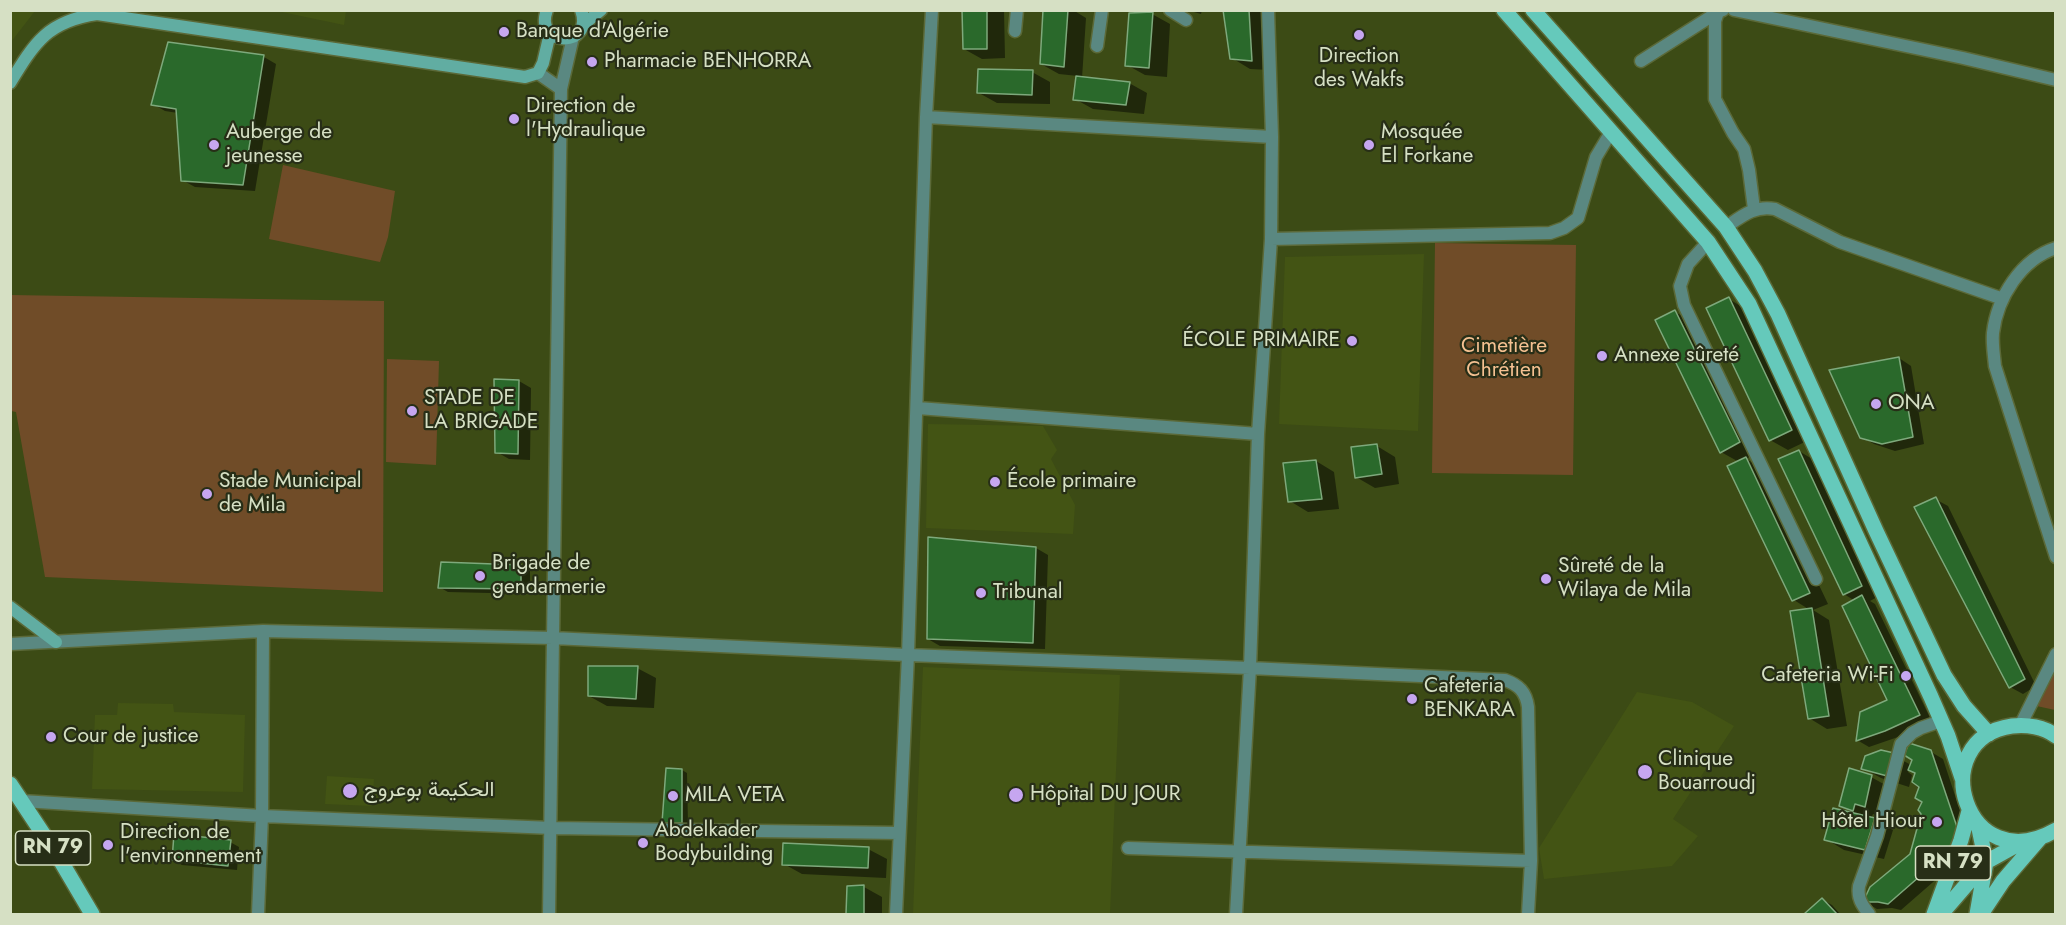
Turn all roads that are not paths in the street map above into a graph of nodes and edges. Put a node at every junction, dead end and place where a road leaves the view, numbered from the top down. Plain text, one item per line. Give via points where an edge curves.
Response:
1 (547, 10) edge
2 (581, 10) edge
3 (601, 10) edge
4 (932, 10) edge
5 (1017, 10) edge
6 (1102, 10) edge
7 (1170, 10) edge
8 (1268, 10) edge
9 (1504, 10) edge
10 (1533, 10) edge
11 (1734, 10) edge
12 (1720, 11) edge
13 (1186, 20) dead end
14 (583, 25) junction
15 (1015, 32) dead end
16 (550, 33) junction
17 (573, 37) junction
18 (1097, 46) dead end
19 (1641, 61) dead end
20 (538, 73) junction
21 (2055, 80) edge
22 (10, 83) edge
23 (561, 89) junction
24 (926, 117) junction
25 (1611, 132) junction
26 (1272, 137) junction
27 (1754, 209) junction
28 (1726, 226) junction
29 (1271, 239) junction
30 (1708, 242) junction
31 (2055, 248) edge
32 (2003, 299) junction
33 (918, 408) junction
34 (1258, 434) junction
35 (2055, 557) edge
36 (1816, 579) dead end
37 (10, 607) edge
38 (263, 632) junction
39 (554, 638) junction
40 (56, 642) junction
41 (10, 644) edge
42 (2055, 654) edge
43 (908, 655) junction
44 (1250, 668) junction
45 (1941, 721) junction
46 (2021, 724) junction
47 (1989, 734) junction
48 (2055, 736) edge
49 (1962, 778) junction
50 (10, 784) edge
51 (22, 801) junction
52 (1969, 810) junction
53 (262, 816) junction
54 (1978, 824) junction
55 (552, 828) junction
56 (2055, 830) edge
57 (899, 833) junction
58 (2040, 838) junction
59 (2024, 841) junction
60 (1128, 848) dead end
61 (1239, 851) junction
62 (1531, 861) junction
63 (1986, 862) junction
64 (1934, 914) edge
65 (92, 915) edge
66 (258, 915) edge
67 (549, 915) edge
68 (896, 915) edge
69 (1236, 915) edge
70 (1528, 915) edge
71 (1869, 915) edge
72 (1979, 915) edge

1 - 16 main road via 545,22
2 - 14 main road
3 - 14 main road
4 - 24 street
5 - 15 street
6 - 18 street
7 - 13 street
8 - 26 street
9 - 25 main road
10 - 28 main road
11 - 21 street
12 - 19 street
12 - 27 street via 1715,21 1713,52 1715,99 1744,149
14 - 17 main road
16 - 17 main road via 561,39
16 - 20 main road
17 - 23 street
20 - 22 main road via 525,77 97,14 77,17 47,33
20 - 23 street
23 - 39 street
24 - 26 street
24 - 33 street
25 - 29 street via 1596,157 1578,218 1550,233
25 - 30 main road
26 - 29 street
27 - 28 street
27 - 32 street via 1775,209 1840,242
28 - 47 main road via 1778,314 1944,675
29 - 34 street
30 - 36 street via 1688,264 1680,286 1684,305
30 - 45 main road via 1749,304
31 - 32 street via 2029,262
32 - 35 street via 1993,335 1995,366
33 - 34 street
33 - 43 street
34 - 44 street
37 - 40 main road
38 - 39 street
38 - 40 street
38 - 53 street
39 - 43 street
39 - 55 street
40 - 41 street
42 - 46 street
43 - 44 street
43 - 57 street
44 - 61 street
44 - 62 street via 1514,683 1522,690 1528,706
45 - 49 main road
45 - 71 street via 1920,728 1901,744 1877,836 1859,886 1860,903
46 - 47 main road
46 - 48 main road
47 - 49 main road via 1966,760
49 - 52 main road
50 - 51 main road, RN 79
51 - 53 street
51 - 65 main road, RN 79
52 - 54 main road
52 - 64 main road, RN 79
53 - 55 street
53 - 66 street
54 - 59 main road via 2007,840
54 - 63 main road
55 - 57 street
55 - 67 street
56 - 58 main road
57 - 68 street
58 - 59 main road
58 - 72 main road
59 - 63 main road
60 - 61 street
61 - 62 street
61 - 69 street
62 - 70 street
63 - 64 main road, RN 79
63 - 72 main road

